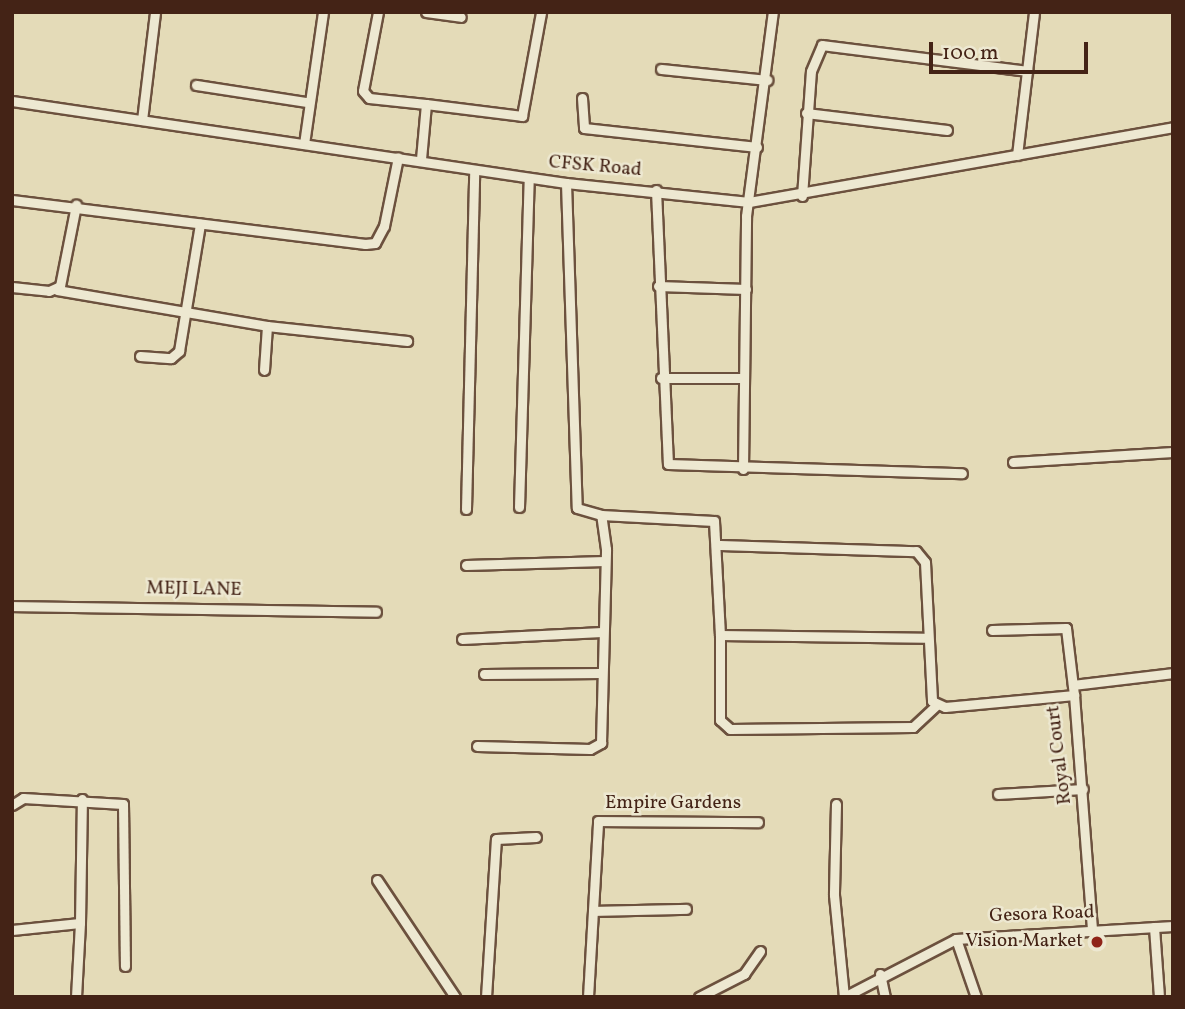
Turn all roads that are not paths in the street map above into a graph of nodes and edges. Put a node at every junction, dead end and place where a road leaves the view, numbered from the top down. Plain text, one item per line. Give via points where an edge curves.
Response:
1 (155, 12) edge
2 (323, 12) edge
3 (378, 12) edge
4 (426, 12) edge
5 (541, 12) edge
6 (773, 12) edge
7 (1034, 12) edge
8 (461, 17) dead end
9 (661, 69) dead end
10 (1027, 71) junction
11 (767, 80) junction
12 (196, 85) dead end
13 (582, 98) dead end
14 (12, 101) edge
15 (306, 102) junction
16 (426, 104) junction
17 (806, 114) junction
18 (142, 120) junction
19 (1173, 127) edge
20 (947, 130) dead end
21 (303, 144) junction
22 (757, 147) junction
23 (1017, 155) junction
24 (398, 157) junction
25 (421, 159) junction
26 (474, 170) junction
27 (530, 178) junction
28 (566, 183) junction
29 (656, 190) junction
30 (802, 196) junction
31 (12, 200) edge
32 (749, 202) junction
33 (76, 205) junction
34 (200, 225) junction
35 (659, 286) junction
36 (12, 287) edge
37 (746, 289) junction
38 (57, 290) junction
39 (188, 314) junction
40 (267, 326) junction
41 (407, 341) dead end
42 (140, 356) dead end
43 (264, 370) dead end
44 (661, 378) junction
45 (744, 378) junction
46 (1173, 452) edge
47 (1013, 462) dead end
48 (743, 469) junction
49 (962, 472) dead end
50 (519, 507) dead end
51 (466, 509) dead end
52 (601, 515) junction
53 (720, 545) junction
54 (605, 561) junction
55 (466, 565) dead end
56 (12, 606) edge
57 (376, 612) dead end
58 (992, 630) dead end
59 (602, 632) junction
60 (720, 635) junction
61 (924, 638) junction
62 (462, 639) dead end
63 (601, 673) junction
64 (1173, 673) edge
65 (484, 674) dead end
66 (1073, 685) junction
67 (1074, 695) junction
68 (937, 705) junction
69 (477, 746) dead end
70 (1083, 789) junction
71 (998, 794) dead end
72 (82, 799) junction
73 (836, 804) dead end
74 (12, 805) edge
75 (758, 822) dead end
76 (536, 837) dead end
77 (377, 880) dead end
78 (686, 909) dead end
79 (595, 911) junction
80 (80, 923) junction
81 (1173, 926) edge
82 (1154, 928) junction
83 (12, 930) edge
84 (1091, 931) junction
85 (956, 939) junction
86 (760, 951) dead end
87 (125, 967) dead end
88 (880, 974) junction
89 (76, 997) edge
90 (456, 997) edge
91 (486, 997) edge
92 (588, 997) edge
93 (699, 997) edge
94 (844, 997) edge
95 (885, 997) edge
96 (976, 997) edge
97 (1159, 997) edge

1 - 18 street
2 - 15 street
3 - 16 street via 365,95
4 - 8 street
5 - 16 street via 522,116
6 - 11 street
7 - 10 street
9 - 11 street
10 - 17 street via 822,45 811,71
10 - 23 street
11 - 22 street
12 - 15 street
13 - 22 street via 584,128
14 - 18 street, CFSK Road
15 - 21 street
16 - 25 street
17 - 20 street
17 - 30 street
18 - 21 street, CFSK Road
19 - 23 street, CFSK Road
21 - 24 street, CFSK Road
22 - 32 street
23 - 30 street, CFSK Road
24 - 25 street, CFSK Road
24 - 34 street via 375,243
25 - 26 street, CFSK Road
26 - 27 street, CFSK Road
26 - 51 street
27 - 28 street, CFSK Road
27 - 50 street
28 - 29 street, CFSK Road
28 - 52 street via 573,491 577,508
29 - 32 street, CFSK Road
29 - 35 street
30 - 32 street, CFSK Road
31 - 33 street
32 - 37 street
33 - 34 street
33 - 38 street
34 - 39 street
35 - 37 street
35 - 44 street
36 - 38 street
37 - 45 street
38 - 39 street
39 - 40 street
39 - 42 street via 177,355
40 - 41 street
40 - 43 street
44 - 45 street
44 - 48 street via 668,464
45 - 48 street
46 - 47 street
48 - 49 street
52 - 53 street via 702,516 715,521
52 - 54 street
53 - 60 street
53 - 61 street via 916,551 925,562
54 - 55 street
54 - 59 street
56 - 57 street, MEJI LANE
58 - 66 street via 1066,628
59 - 62 street
59 - 63 street
60 - 61 street
60 - 68 street via 720,720 730,729 913,727
61 - 68 street via 928,695
63 - 65 street
63 - 69 street via 597,747
64 - 66 street
66 - 67 street
67 - 68 street, Royal Court
67 - 70 street, Royal Court
70 - 71 street
70 - 84 street, Royal Court
72 - 74 street via 23,798
72 - 80 street
72 - 87 street via 114,800 125,808
73 - 94 street via 834,895
75 - 79 street, Empire Gardens via 598,821
76 - 91 street via 496,839
77 - 90 street
78 - 79 street
79 - 92 street, Empire Gardens
80 - 83 street
80 - 89 street
81 - 82 street, Gesora Road
82 - 84 street, Gesora Road
82 - 97 street
84 - 85 street, Gesora Road
85 - 88 street, Gesora Road
85 - 96 street
86 - 93 street via 744,974
88 - 94 street, Gesora Road
88 - 95 street

